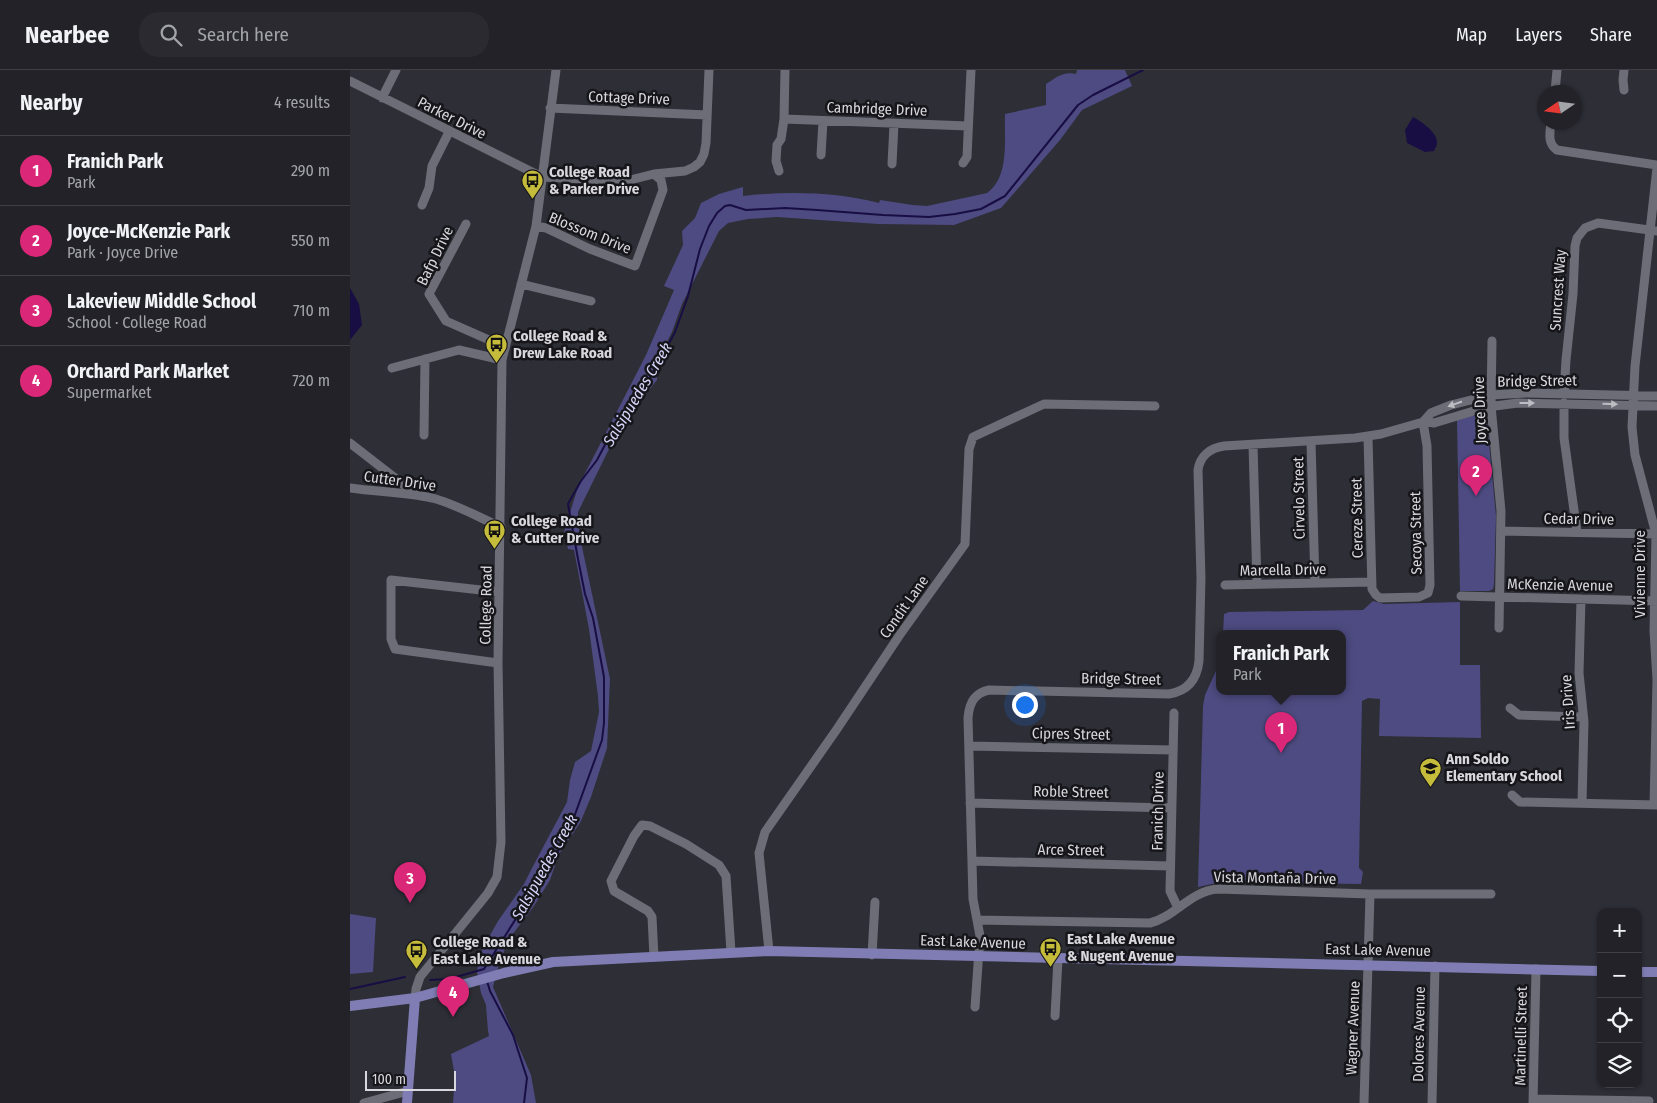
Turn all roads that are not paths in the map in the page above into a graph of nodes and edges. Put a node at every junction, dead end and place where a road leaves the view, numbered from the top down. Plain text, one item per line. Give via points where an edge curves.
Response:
1 (396, 70) edge
2 (556, 70) edge
3 (708, 70) edge
4 (785, 70) edge
5 (971, 70) edge
6 (1558, 70) edge
7 (1624, 70) edge
8 (350, 81) edge
9 (1556, 85) edge
10 (1624, 90) dead end
11 (382, 98) junction
12 (550, 108) junction
13 (707, 115) junction
14 (784, 119) junction
15 (823, 120) junction
16 (894, 124) junction
17 (968, 126) junction
18 (1551, 130) edge
19 (449, 132) junction
20 (821, 155) dead end
21 (963, 163) dead end
22 (892, 164) dead end
23 (1657, 166) edge
24 (779, 171) dead end
25 (675, 172) junction
26 (654, 174) junction
27 (542, 177) junction
28 (661, 195) junction
29 (422, 205) dead end
30 (466, 224) dead end
31 (536, 226) junction
32 (1654, 230) edge
33 (521, 284) junction
34 (591, 301) dead end
35 (1492, 341) dead end
36 (505, 347) junction
37 (425, 359) junction
38 (502, 360) junction
39 (392, 368) dead end
40 (1564, 393) junction
41 (1491, 395) junction
42 (1633, 395) junction
43 (1657, 396) edge
44 (1564, 403) junction
45 (1633, 405) junction
46 (1155, 406) dead end
47 (1491, 406) junction
48 (1657, 406) edge
49 (1423, 421) junction
50 (424, 434) dead end
51 (1368, 437) junction
52 (1311, 441) junction
53 (350, 443) edge
54 (1253, 445) junction
55 (350, 488) edge
56 (417, 495) junction
57 (501, 527) junction
58 (1501, 531) junction
59 (1577, 532) junction
60 (1656, 534) edge
61 (1372, 582) junction
62 (1315, 583) junction
63 (1257, 584) junction
64 (1225, 585) dead end
65 (499, 592) junction
66 (1461, 596) dead end
67 (1378, 597) joint
68 (1499, 597) junction
69 (1581, 599) junction
70 (1656, 600) edge
71 (1499, 628) dead end
72 (498, 663) junction
73 (1510, 708) dead end
74 (1174, 713) dead end
75 (1583, 716) junction
76 (969, 746) junction
77 (1173, 750) junction
78 (1512, 795) dead end
79 (970, 803) junction
80 (1582, 803) junction
81 (1655, 805) edge
82 (1172, 808) junction
83 (972, 861) junction
84 (1170, 866) junction
85 (1370, 894) junction
86 (1490, 894) dead end
87 (875, 902) dead end
88 (1178, 908) junction
89 (977, 920) junction
90 (769, 951) junction
91 (731, 952) junction
92 (872, 955) junction
93 (654, 957) junction
94 (978, 957) junction
95 (1058, 959) junction
96 (1368, 964) junction
97 (1435, 966) junction
98 (1536, 969) junction
99 (1597, 971) edge
100 (1642, 972) edge
101 (1657, 972) edge
102 (415, 998) junction
103 (350, 1006) edge
104 (974, 1007) dead end
105 (1055, 1016) dead end
106 (408, 1091) junction
107 (1533, 1101) edge
108 (1648, 1101) dead end
109 (1609, 1102) edge
110 (364, 1103) edge
111 (407, 1103) edge
112 (1364, 1103) edge
113 (1432, 1103) edge

1 - 11 street
2 - 12 street, College Road
3 - 13 street
4 - 14 street
5 - 17 street
6 - 9 street
7 - 10 street
8 - 11 street, Parker Drive
11 - 19 street, Parker Drive
12 - 13 street, Cottage Drive
12 - 27 street, College Road
13 - 25 street via 703,158 694,167
14 - 15 street, Cambridge Drive
14 - 24 street via 777,145
15 - 16 street, Cambridge Drive
15 - 20 street
16 - 17 street, Cambridge Drive
16 - 22 street
17 - 21 street via 967,157
18 - 23 street via 1551,145 1557,150
19 - 27 street, Parker Drive
19 - 29 street via 432,166 429,188
23 - 32 street, Vivienne Drive
25 - 26 street
25 - 28 street via 669,177
26 - 27 street via 626,181
26 - 28 street via 662,183
27 - 31 street, College Road
28 - 31 street, Blossom Drive via 634,266
30 - 36 street, Bafp Drive via 429,294 446,321
31 - 33 street, College Road
32 - 40 street, Suncrest Way via 1598,223 1586,228 1578,238
32 - 42 street, Vivienne Drive
33 - 34 street
33 - 36 street, College Road
35 - 41 street, Joyce Drive
36 - 38 street, College Road
37 - 38 street via 459,350
37 - 39 street
37 - 50 street
38 - 57 street, College Road
40 - 41 street, Bridge Street
40 - 42 street, Bridge Street
41 - 47 street, Joyce Drive
41 -> 49 street, Bridge Street via 1431,413
42 - 43 street, Bridge Street
42 - 45 street, Vivienne Drive
44 -> 45 street, Bridge Street
47 -> 44 street, Bridge Street
44 - 59 street via 1564,438
45 - 48 street, Bridge Street
45 - 60 street, Vivienne Drive via 1634,448
46 - 90 street, Condit Lane via 1044,404 973,436 969,448 965,544 765,832 759,853
47 - 49 street, Bridge Street via 1434,423
47 - 58 street, Joyce Drive
49 - 51 street, Bridge Street
49 - 67 street, Secoya Street via 1427,451 1430,588 1427,594 1419,597
51 - 52 street, Bridge Street
51 - 61 street, Cereze Street
52 - 54 street, Bridge Street
52 - 62 street, Cirvelo Street
53 - 56 street
54 - 63 street
54 - 76 street, Bridge Street via 1213,449 1203,456 1199,466 1201,622 1198,667 1190,684 1169,694 986,691 977,695 970,705
55 - 56 street, Cutter Drive
56 - 57 street, Cutter Drive via 447,503
57 - 65 street, College Road
58 - 59 street, Cedar Drive
58 - 68 street, Joyce Drive
59 - 60 street, Cedar Drive
60 - 70 street, Vivienne Drive
61 - 62 street, Marcella Drive
61 - 67 street, Cereze Street via 1373,592
62 - 63 street, Marcella Drive
63 - 64 street, Marcella Drive
65 - 72 street, College Road
65 - 72 street via 391,580 391,640 395,649
66 - 68 street, McKenzie Avenue
68 - 69 street, McKenzie Avenue
68 - 71 street, Joyce Drive
69 - 70 street, McKenzie Avenue
69 - 75 street, Iris Drive via 1579,673
70 - 81 street, Vivienne Drive
72 - 102 street, College Road via 501,842 497,876 488,893 420,977
73 - 75 street via 1519,715
74 - 77 street, Franich Drive
75 - 80 street, Iris Drive
76 - 77 street, Cipres Street
76 - 79 street, Bridge Street
77 - 82 street, Franich Drive
78 - 80 street via 1520,802
79 - 82 street, Roble Street
79 - 83 street, Bridge Street
80 - 81 street
82 - 84 street, Franich Drive
83 - 84 street, Arce Street
83 - 89 street, Bridge Street
84 - 88 street, Franich Drive via 1170,891
85 - 86 street, Vista Montaña Drive
85 - 88 street, Vista Montaña Drive via 1214,890 1197,895
85 - 96 street, Wagner Avenue
87 - 92 street
88 - 89 street, Vista Montaña Drive via 1159,920 1145,924
89 - 94 street, Bridge Street via 980,936
90 - 91 main road, East Lake Avenue
90 - 92 main road, East Lake Avenue
91 - 93 main road, East Lake Avenue
91 - 93 street via 726,876 719,865 686,844 650,826 642,826 611,881 614,891 648,911 652,917
92 - 94 main road, East Lake Avenue
93 - 102 main road, East Lake Avenue via 553,962
94 - 95 main road, East Lake Avenue
94 - 104 street, Bridge Street
95 - 96 main road, East Lake Avenue
95 - 105 street
96 - 97 main road, East Lake Avenue
96 - 112 street, Wagner Avenue
97 - 98 main road, East Lake Avenue
97 - 113 street, Dolores Avenue
98 - 99 main road, East Lake Avenue
98 - 107 street, Martinelli Street
100 - 101 main road
102 - 103 main road, East Lake Avenue
102 - 106 main road
106 - 110 street
106 - 111 main road
107 - 109 street
108 - 109 street

